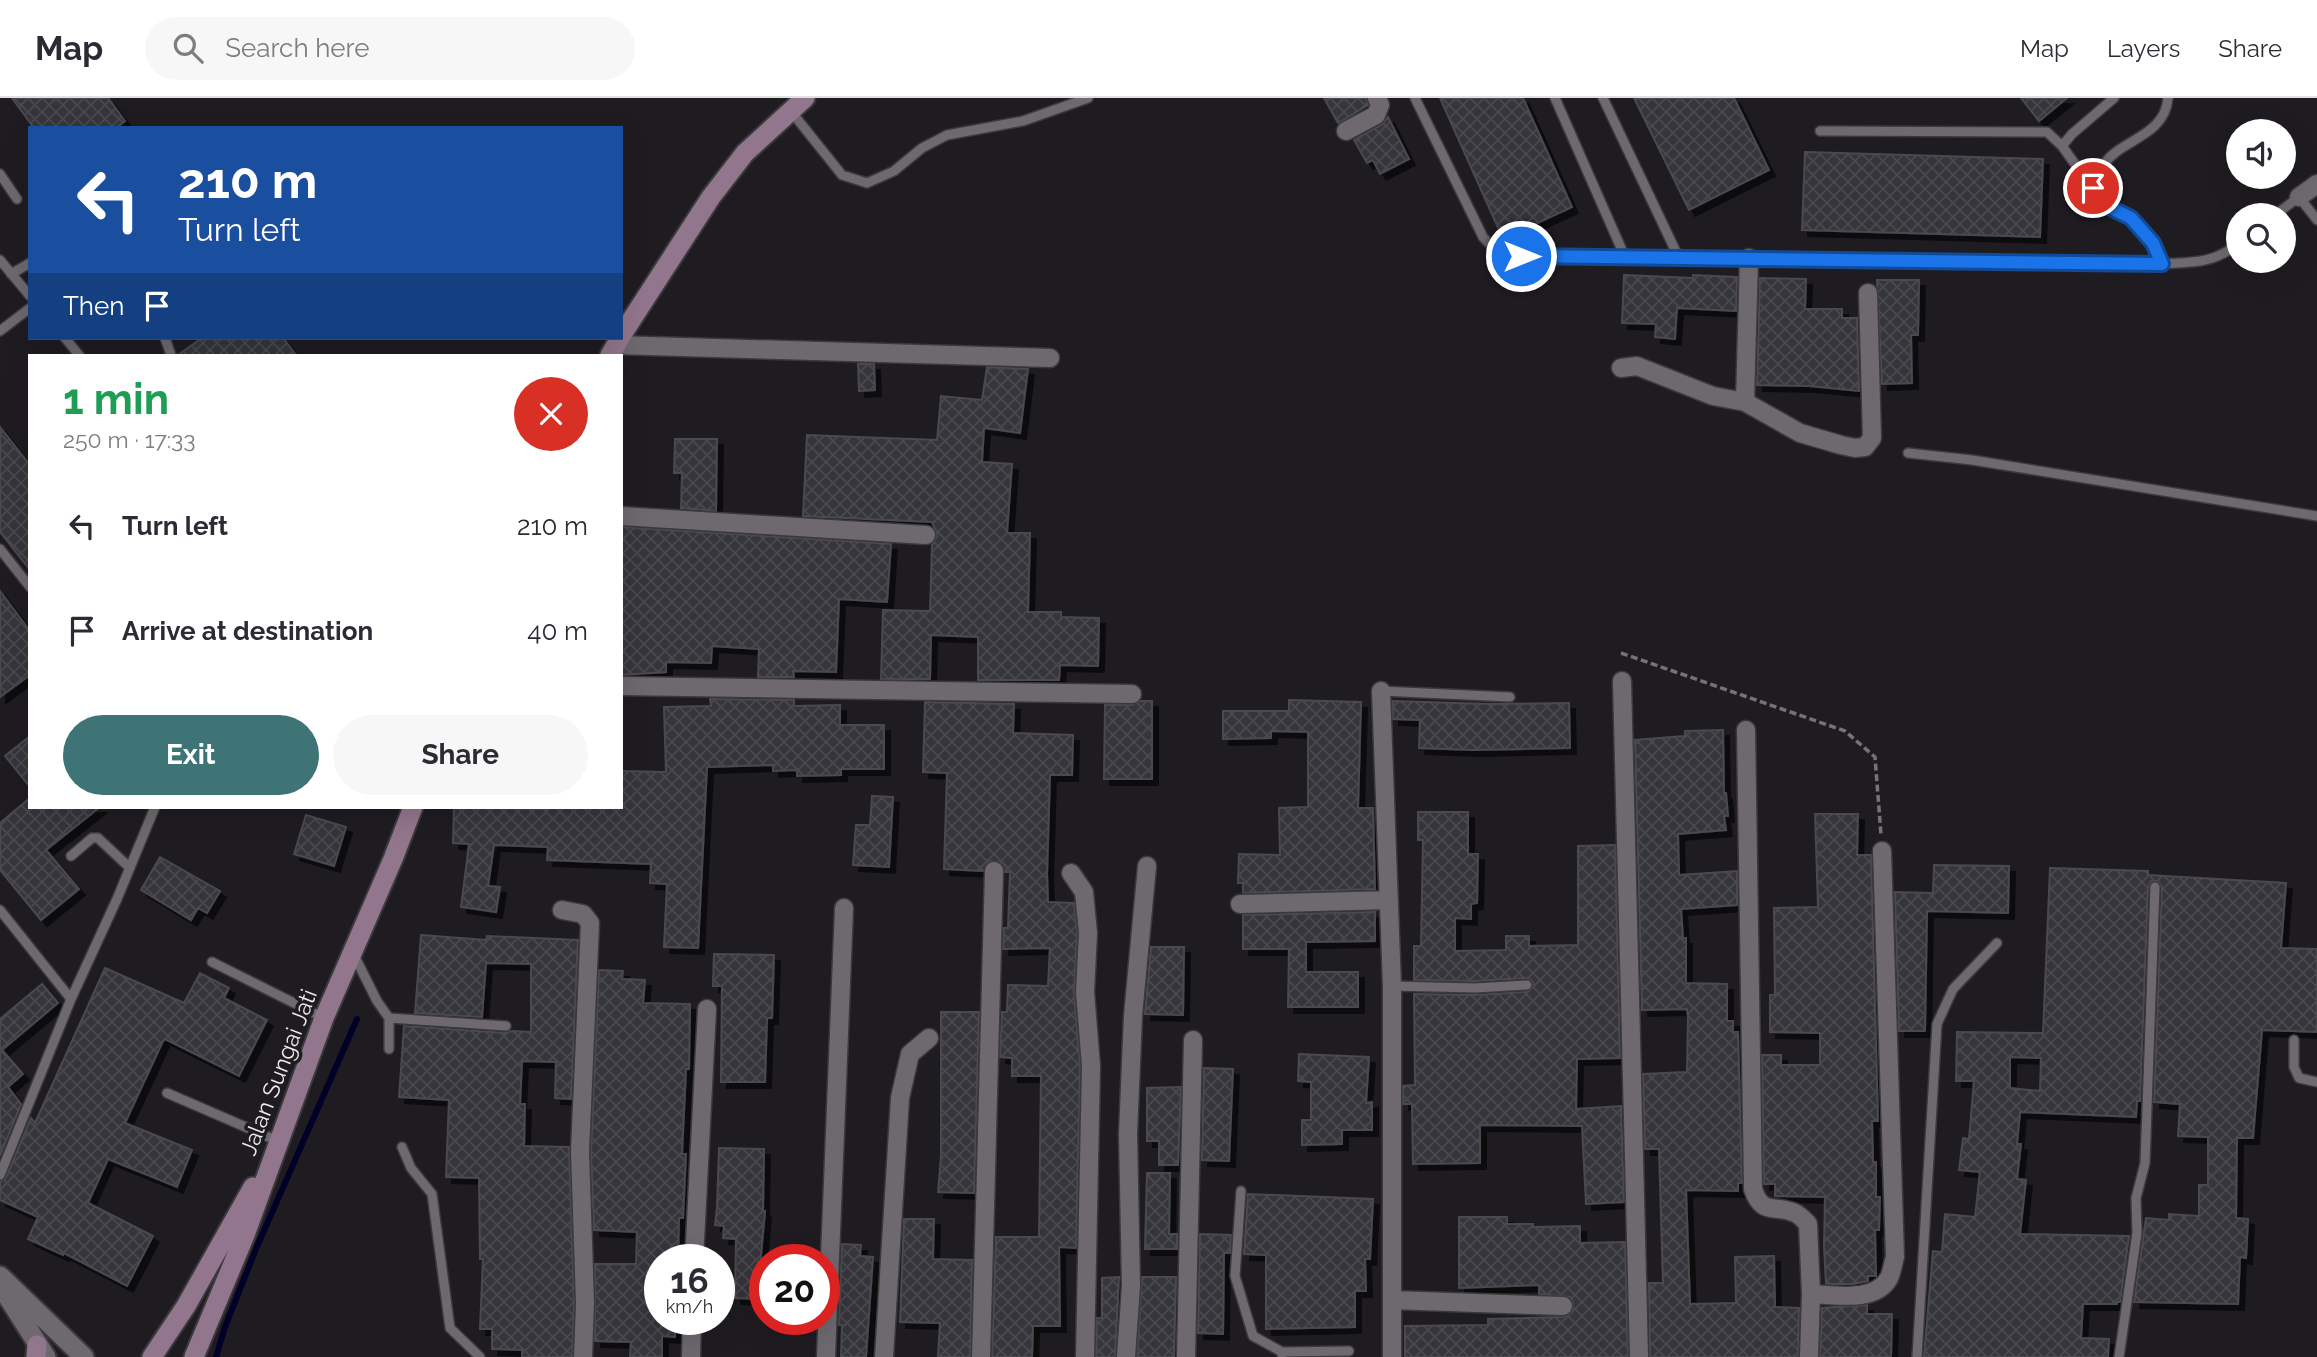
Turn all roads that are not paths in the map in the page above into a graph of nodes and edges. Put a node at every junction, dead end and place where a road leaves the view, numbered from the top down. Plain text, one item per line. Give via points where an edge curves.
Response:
1 (1088, 98) edge
2 (1377, 98) edge
3 (1415, 98) edge
4 (1555, 98) edge
5 (1603, 98) edge
6 (2115, 98) edge
7 (2168, 98) edge
8 (798, 104) edge
9 (1346, 131) dead end
10 (1820, 131) dead end
11 (2062, 146) junction
12 (0, 174) edge
13 (2317, 184) edge
14 (2093, 188) junction
15 (2299, 197) junction
16 (17, 199) dead end
17 (2291, 203) edge
18 (2317, 219) edge
19 (2226, 254) edge
20 (1625, 257) junction
21 (1678, 257) junction
22 (1749, 258) junction
23 (0, 260) edge
24 (28, 263) edge
25 (2162, 264) junction
26 (11, 274) junction
27 (1868, 293) dead end
28 (28, 294) edge
29 (28, 310) edge
30 (0, 331) edge
31 (623, 335) edge
32 (67, 340) edge
33 (617, 344) edge
34 (78, 354) edge
35 (1050, 358) dead end
36 (1621, 368) dead end
37 (1745, 402) junction
38 (1908, 453) dead end
39 (623, 516) edge
40 (2317, 516) edge
41 (926, 535) dead end
42 (0, 549) edge
43 (28, 584) edge
44 (1622, 681) dead end
45 (623, 686) edge
46 (1381, 691) joint
47 (1132, 694) dead end
48 (1510, 697) dead end
49 (1746, 730) dead end
50 (154, 809) edge
51 (412, 809) edge
52 (1882, 851) road end
53 (71, 856) dead end
54 (1147, 866) dead end
55 (130, 868) junction
56 (993, 871) dead end
57 (1071, 873) dead end
58 (2155, 887) dead end
59 (1389, 900) junction
60 (1240, 904) dead end
61 (844, 908) dead end
62 (0, 910) edge
63 (562, 910) dead end
64 (1997, 943) dead end
65 (352, 951) junction
66 (212, 962) dead end
67 (1527, 985) dead end
68 (1392, 986) junction
69 (71, 999) junction
70 (707, 1009) dead end
71 (324, 1018) junction
72 (389, 1018) junction
73 (506, 1026) dead end
74 (929, 1038) dead end
75 (1193, 1040) dead end
76 (2294, 1040) dead end
77 (389, 1049) dead end
78 (2317, 1082) edge
79 (167, 1093) dead end
80 (402, 1147) dead end
81 (275, 1149) junction
82 (0, 1175) edge
83 (1241, 1191) dead end
84 (696, 1244) edge
85 (0, 1276) edge
86 (0, 1284) edge
87 (1811, 1294) junction
88 (1392, 1300) junction
89 (1563, 1306) dead end
90 (692, 1335) edge
91 (1349, 1351) dead end
92 (40, 1353) edge
93 (1282, 1354) edge
94 (84, 1357) edge
95 (152, 1357) edge
96 (194, 1357) edge
97 (480, 1357) edge
98 (583, 1357) edge
99 (691, 1357) edge
100 (826, 1357) edge
101 (884, 1357) edge
102 (981, 1357) edge
103 (1085, 1357) edge
104 (1126, 1357) edge
105 (1186, 1357) edge
106 (1392, 1357) edge
107 (1639, 1357) edge
108 (1809, 1357) edge
109 (1917, 1357) edge
110 (2119, 1357) edge

1 - 8 lane via 1023,121 947,135 922,148 894,172 867,183 842,175
2 - 9 street via 1376,115
3 - 20 lane via 1483,237 1494,249 1521,256
4 - 20 lane
5 - 21 lane
6 - 11 lane
7 - 14 lane via 2157,124 2105,162
8 - 31 main road via 745,153 711,197
10 - 11 lane via 2047,132
11 - 14 lane
12 - 16 lane
13 - 15 street
14 - 25 lane via 2101,203 2131,218 2153,243
15 - 17 lane
15 - 18 lane
19 - 25 lane via 2204,262
20 - 21 lane
21 - 22 lane
22 - 25 lane
22 - 37 street
23 - 26 lane
24 - 26 lane
26 - 28 lane
27 - 37 street via 1872,438 1865,447 1800,433
29 - 30 lane
32 - 34 lane
33 - 35 street
36 - 37 street via 1637,366 1713,396
38 - 40 lane
39 - 41 street
42 - 43 lane
44 - 107 street
45 - 47 street
46 - 48 lane
46 - 59 street
49 - 87 street via 1753,1189 1766,1208 1796,1213 1808,1224
50 - 55 lane
51 - 65 main road, Jalan Sungai Jati
52 - 87 street via 1895,1257 1888,1279 1874,1292
53 - 55 lane via 98,838
54 - 104 street via 1133,1016 1128,1134 1131,1286
55 - 69 lane
56 - 102 street
57 - 103 street via 1084,892 1088,933 1085,992 1091,1066
58 - 110 lane via 2145,1163 2136,1198 2137,1233
59 - 60 street
59 - 68 street
61 - 100 street
62 - 69 lane
63 - 98 street via 583,914 590,923 580,1153
64 - 109 lane via 1953,989 1937,1024
65 - 71 main road, Jalan Sungai Jati
65 - 72 lane
66 - 71 lane
67 - 68 lane
68 - 88 street
69 - 82 lane
70 - 84 street
71 - 81 main road, Jalan Sungai Jati
72 - 73 lane
72 - 77 lane
74 - 101 street via 910,1054 900,1098
75 - 105 street
76 - 78 lane via 2294,1067 2299,1077
79 - 81 lane
80 - 97 lane via 411,1168 432,1194 450,1328
81 - 95 main road
81 - 96 main road, Jalan Sungai Jati via 245,1236
83 - 93 lane via 1236,1276 1253,1336
85 - 94 street
86 - 92 street
87 - 108 street
88 - 89 street
88 - 106 street
90 - 99 street
91 - 93 lane

